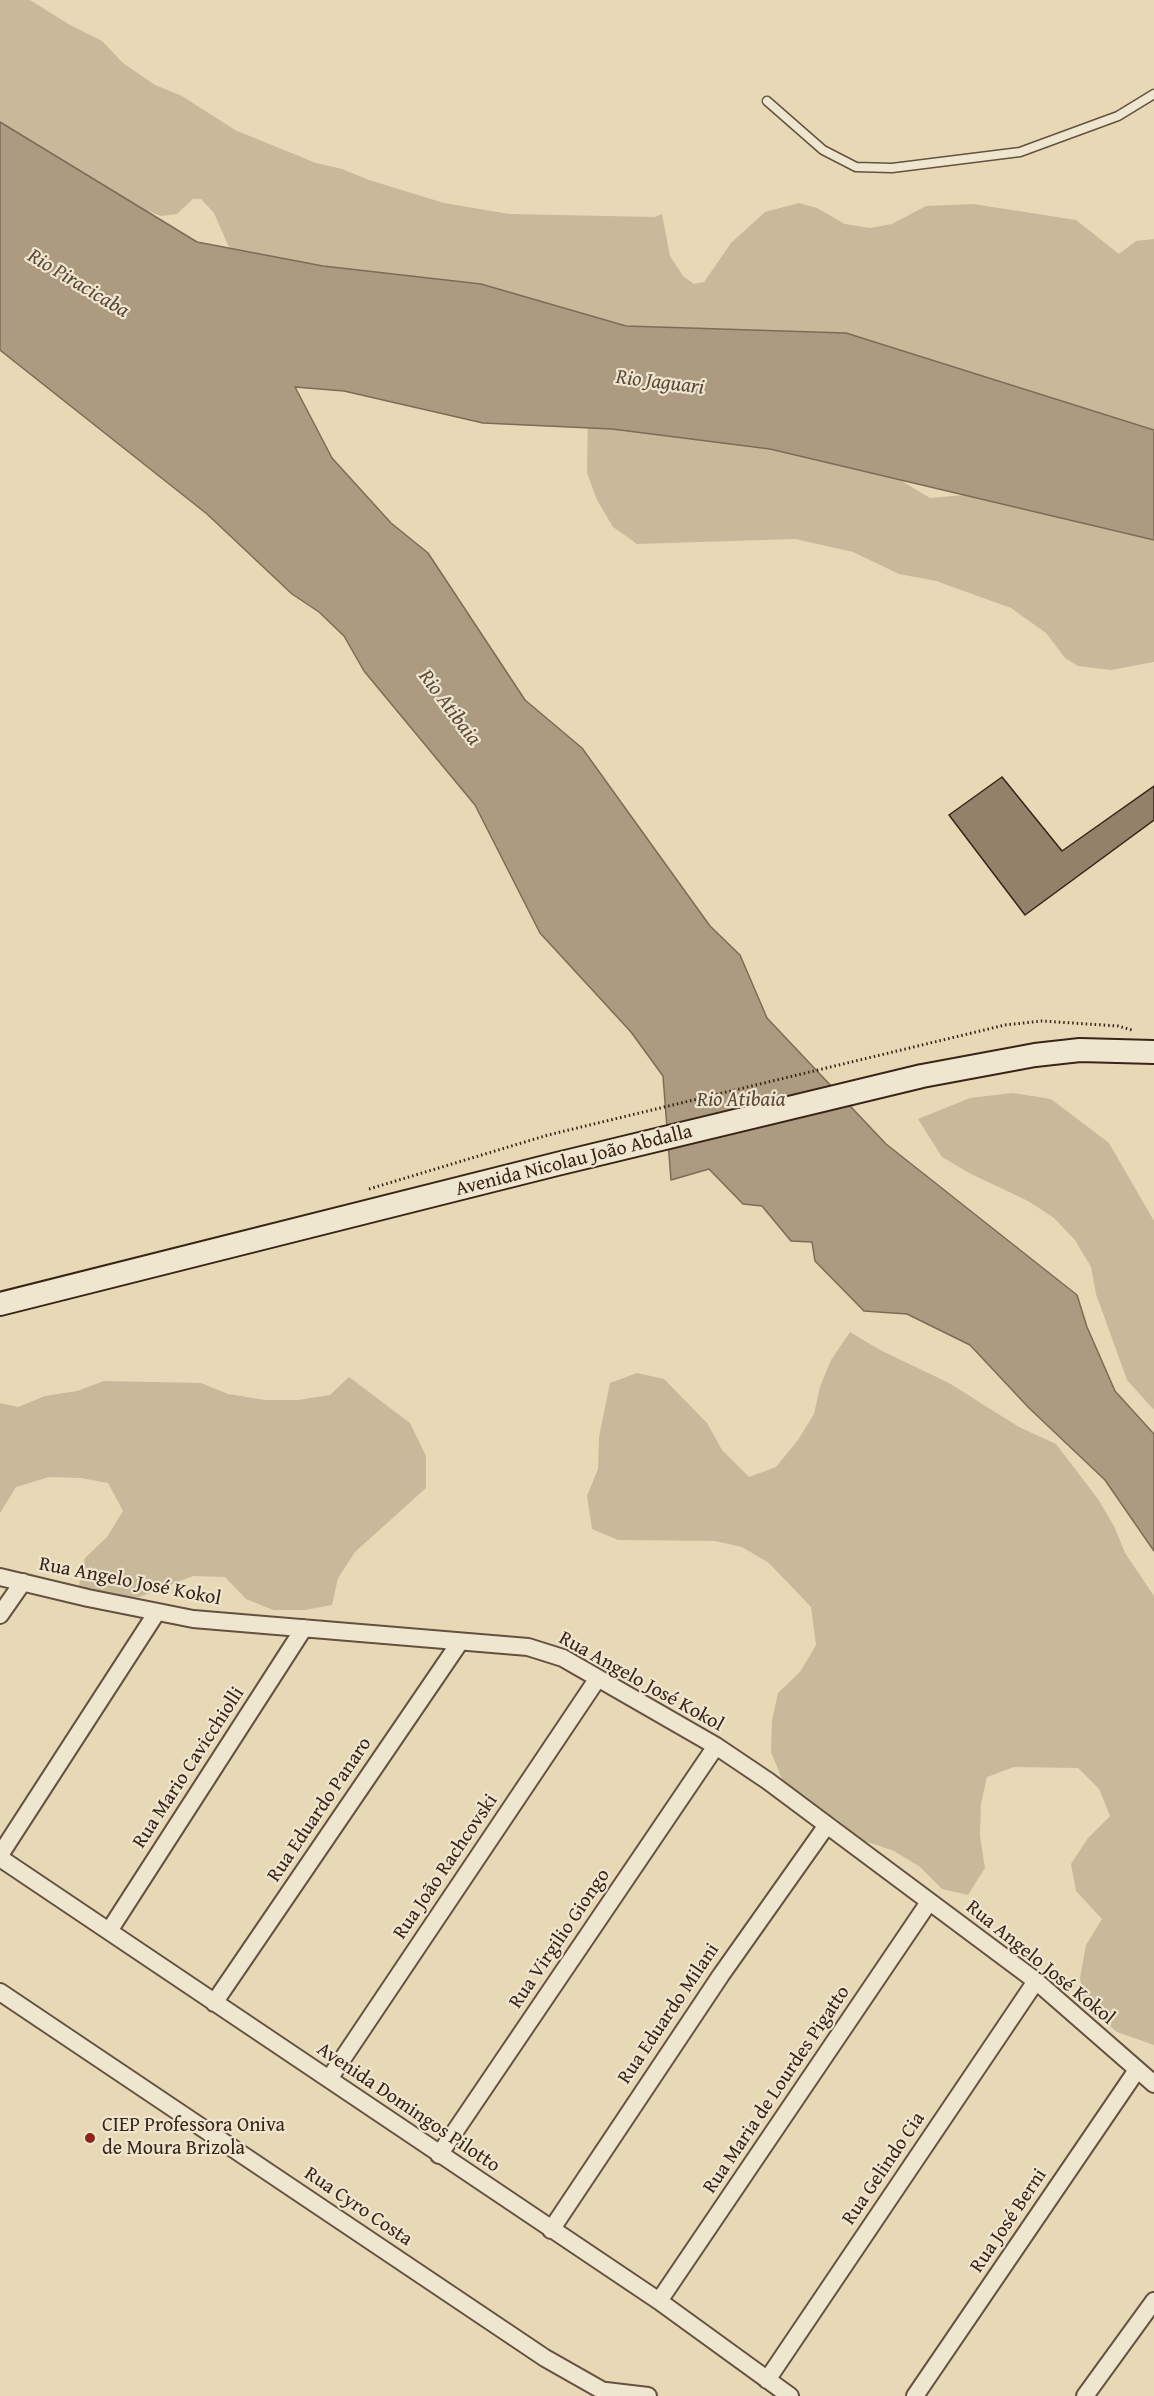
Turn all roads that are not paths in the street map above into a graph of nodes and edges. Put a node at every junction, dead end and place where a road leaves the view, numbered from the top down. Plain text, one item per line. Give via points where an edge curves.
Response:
1 (1154, 94) edge
2 (767, 101) dead end
3 (1154, 1053) edge
4 (0, 1304) edge
5 (0, 1577) edge
6 (23, 1582) junction
7 (157, 1612) junction
8 (0, 1615) edge
9 (304, 1628) junction
10 (460, 1642) junction
11 (598, 1678) junction
12 (716, 1746) junction
13 (827, 1825) junction
14 (0, 1856) edge
15 (929, 1902) junction
16 (109, 1931) junction
17 (1036, 1981) junction
18 (0, 1992) edge
19 (214, 2003) junction
20 (1137, 2070) junction
21 (329, 2079) junction
22 (1154, 2084) edge
23 (439, 2155) junction
24 (551, 2230) junction
25 (659, 2301) junction
26 (1154, 2301) edge
27 (767, 2380) junction
28 (609, 2394) edge
29 (648, 2396) edge
30 (790, 2396) edge
31 (915, 2396) edge
32 (1085, 2396) edge

1 - 2 lane via 1118,116 1020,152 892,168 856,167 823,150
3 - 4 main road, Avenida Nicolau João Abdalla via 1080,1050 922,1076
5 - 6 street, Rua Angelo José Kokol
6 - 7 street, Rua Angelo José Kokol
6 - 8 street
7 - 9 street, Rua Angelo José Kokol via 193,1619
7 - 14 street
9 - 10 street, Rua Angelo José Kokol
9 - 16 street, Rua Mario Cavicchiolli
10 - 11 street, Rua Angelo José Kokol via 528,1647 563,1658
10 - 19 street, Rua Eduardo Panaro
11 - 12 street, Rua Angelo José Kokol
11 - 21 street, Rua João Rachcovski
12 - 13 street, Rua Angelo José Kokol
12 - 23 street, Rua Virgilio Giongo
13 - 15 street, Rua Angelo José Kokol
13 - 24 street, Rua Eduardo Milani via 720,1975
14 - 16 street, Avenida Domingos Pilotto
15 - 17 street, Rua Angelo José Kokol
15 - 25 street, Rua Maria de Lourdes Pigatto
16 - 19 street, Avenida Domingos Pilotto
17 - 20 street, Rua Angelo José Kokol
17 - 27 street, Rua Gelindo Cia
18 - 28 street, Rua Cyro Costa via 545,2358
19 - 21 street, Avenida Domingos Pilotto
20 - 22 street, Rua Angelo José Kokol
20 - 31 street, Rua José Berni
21 - 23 street, Avenida Domingos Pilotto
23 - 24 street, Avenida Domingos Pilotto
24 - 25 street, Avenida Domingos Pilotto
25 - 27 street, Avenida Domingos Pilotto
26 - 32 street
27 - 30 street, Avenida Domingos Pilotto
28 - 29 street

